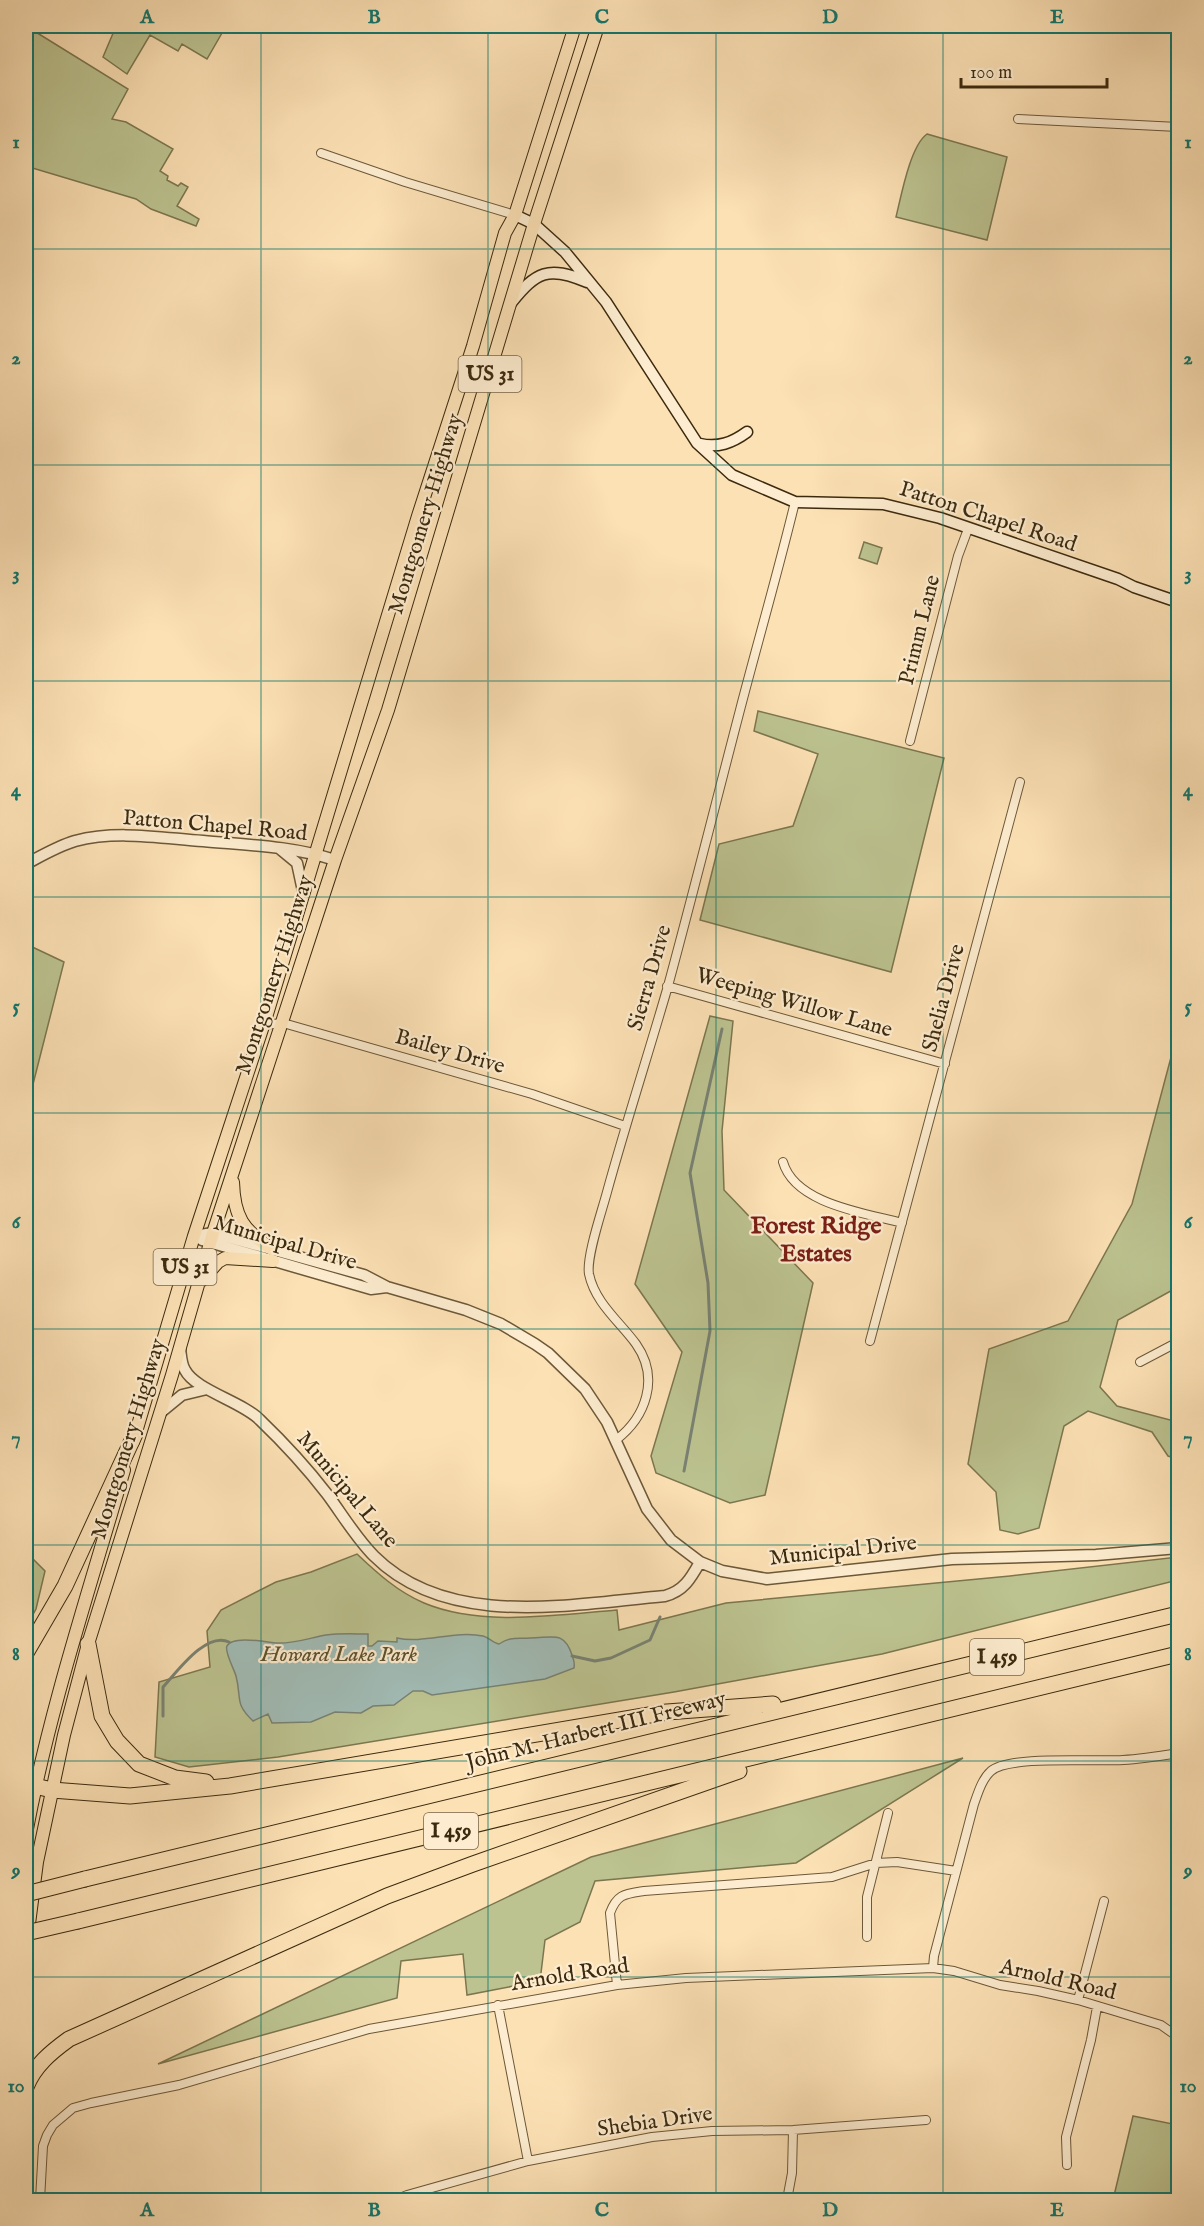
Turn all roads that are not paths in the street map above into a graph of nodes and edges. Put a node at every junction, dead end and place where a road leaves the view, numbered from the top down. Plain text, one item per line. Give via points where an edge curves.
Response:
1 (575, 26) edge
2 (598, 26) edge
3 (1018, 119) dead end
4 (1179, 127) edge
5 (321, 153) dead end
6 (515, 215) junction
7 (534, 224) junction
8 (591, 284) junction
9 (511, 303) junction
10 (747, 432) dead end
11 (697, 443) junction
12 (795, 502) junction
13 (968, 529) junction
14 (1179, 602) edge
15 (910, 741) dead end
16 (1020, 782) dead end
17 (277, 847) junction
18 (315, 853) junction
19 (334, 860) junction
20 (26, 864) edge
21 (304, 891) junction
22 (667, 986) junction
23 (283, 1023) junction
24 (263, 1025) junction
25 (945, 1064) junction
26 (625, 1126) junction
27 (783, 1162) dead end
28 (232, 1173) junction
29 (902, 1223) junction
30 (194, 1236) junction
31 (211, 1238) junction
32 (273, 1255) junction
33 (197, 1285) junction
34 (870, 1341) dead end
35 (1179, 1342) edge
36 (180, 1347) junction
37 (1140, 1362) dead end
38 (207, 1389) junction
39 (160, 1413) junction
40 (135, 1434) junction
41 (616, 1440) junction
42 (1179, 1548) edge
43 (700, 1562) junction
44 (1179, 1614) edge
45 (88, 1644) junction
46 (26, 1653) edge
47 (1179, 1654) edge
48 (815, 1701) junction
49 (824, 1741) junction
50 (1179, 1753) edge
51 (30, 1785) edge
52 (230, 1786) junction
53 (52, 1790) junction
54 (888, 1813) dead end
55 (26, 1834) edge
56 (876, 1863) junction
57 (956, 1871) junction
58 (26, 1894) edge
59 (1104, 1901) dead end
60 (26, 1933) edge
61 (867, 1937) dead end
62 (26, 1947) edge
63 (933, 1968) junction
64 (617, 1985) junction
65 (1078, 2000) junction
66 (498, 2005) junction
67 (1097, 2007) junction
68 (1179, 2037) edge
69 (26, 2087) edge
70 (926, 2120) dead end
71 (793, 2130) junction
72 (528, 2161) junction
73 (1067, 2165) dead end
74 (40, 2200) edge
75 (395, 2200) edge
76 (787, 2200) edge

1 - 6 main road, Montgomery Highway / US 31
2 - 7 main road, Montgomery Highway / US 31
3 - 4 street
5 - 6 street via 405,183
6 - 7 street, Patton Chapel Road
6 - 18 main road, Montgomery Highway / US 31 via 505,233
7 - 8 street, Patton Chapel Road via 565,252
7 - 9 main road, Montgomery Highway / US 31
8 - 9 street via 574,276 541,274 529,281
8 - 11 street, Patton Chapel Road
9 - 19 main road, Montgomery Highway / US 31 via 388,710
10 - 11 street via 736,440 711,447
11 - 12 street, Patton Chapel Road via 732,475
12 - 13 street, Patton Chapel Road via 883,504
12 - 22 street, Sierra Drive
13 - 14 street, Patton Chapel Road
13 - 15 street, Primm Lane
16 - 25 street, Shelia Drive
17 - 18 street, Patton Chapel Road
17 - 20 street, Patton Chapel Road via 122,835 76,841
17 - 21 street via 297,863
18 - 19 street, Patton Chapel Road
18 - 21 main road, Montgomery Highway / US 31
19 - 23 main road, Montgomery Highway / US 31
21 - 24 main road, Montgomery Highway / US 31
22 - 25 street, Weeping Willow Lane
22 - 26 street, Sierra Drive
23 - 24 street, Bailey Drive
23 - 26 street, Bailey Drive via 532,1094
23 - 28 main road, Montgomery Highway / US 31
24 - 30 main road, Montgomery Highway / US 31
25 - 29 street, Shelia Drive
26 - 41 street, Sierra Drive via 591,1251 589,1274 600,1300 638,1347 647,1375 645,1404 630,1430
27 - 29 street via 792,1179 811,1195
28 - 31 main road, Montgomery Highway / US 31
28 - 32 main road via 237,1215
29 - 34 street, Shelia Drive
30 - 31 street, Municipal Drive
30 - 40 main road, Montgomery Highway / US 31
31 - 32 street, Municipal Drive
31 - 33 main road, Montgomery Highway / US 31
32 - 33 main road via 225,1258
32 - 41 street, Municipal Drive via 364,1275 387,1287 501,1324 548,1353 585,1389
33 - 36 main road, Montgomery Highway / US 31
35 - 37 street
36 - 38 street, Municipal Lane via 184,1370
36 - 39 main road, Montgomery Highway / US 31
38 - 39 street via 182,1395
38 - 43 street, Municipal Lane via 254,1413 305,1468 373,1556 419,1588 461,1602 516,1607 665,1596 684,1588
39 - 45 main road, Montgomery Highway / US 31
40 - 46 highway via 65,1586
40 - 51 main road, Montgomery Highway / US 31
41 - 43 street, Municipal Drive via 647,1509 671,1540
42 - 43 street, Municipal Drive via 951,1559 767,1579 722,1571
44 - 48 highway, John M. Harbert III Freeway / I 459
45 - 52 highway via 102,1716 117,1741 139,1764 175,1778
45 - 53 main road, Montgomery Highway / US 31
47 - 49 highway, I 459
48 - 52 highway via 667,1712
48 - 58 highway, John M. Harbert III Freeway / I 459, bridge
49 - 60 highway, I 459, bridge
49 - 69 highway via 387,1896 69,2039 38,2066
50 - 57 street via 1124,1760 1003,1764 991,1771 980,1786
51 - 53 highway
51 - 55 main road, Montgomery Highway / US 31
52 - 53 highway via 130,1796
53 - 62 main road, Montgomery Highway / US 31 via 37,1862
54 - 56 street
56 - 57 street via 897,1862
56 - 61 street via 867,1897
56 - 64 street via 832,1876 622,1895 610,1913
57 - 63 street
59 - 65 street
63 - 64 street, Arnold Road via 686,1978
63 - 65 street, Arnold Road
64 - 66 street, Arnold Road
65 - 67 street, Arnold Road
66 - 72 street
66 - 74 street, Arnold Road via 369,2029 171,2087 73,2109 47,2135
67 - 68 street, Arnold Road via 1161,2025
67 - 73 street via 1066,2137
70 - 71 street, Shebia Drive
71 - 72 street, Shebia Drive via 712,2131 652,2138
71 - 76 street
72 - 75 street, Shebia Drive

